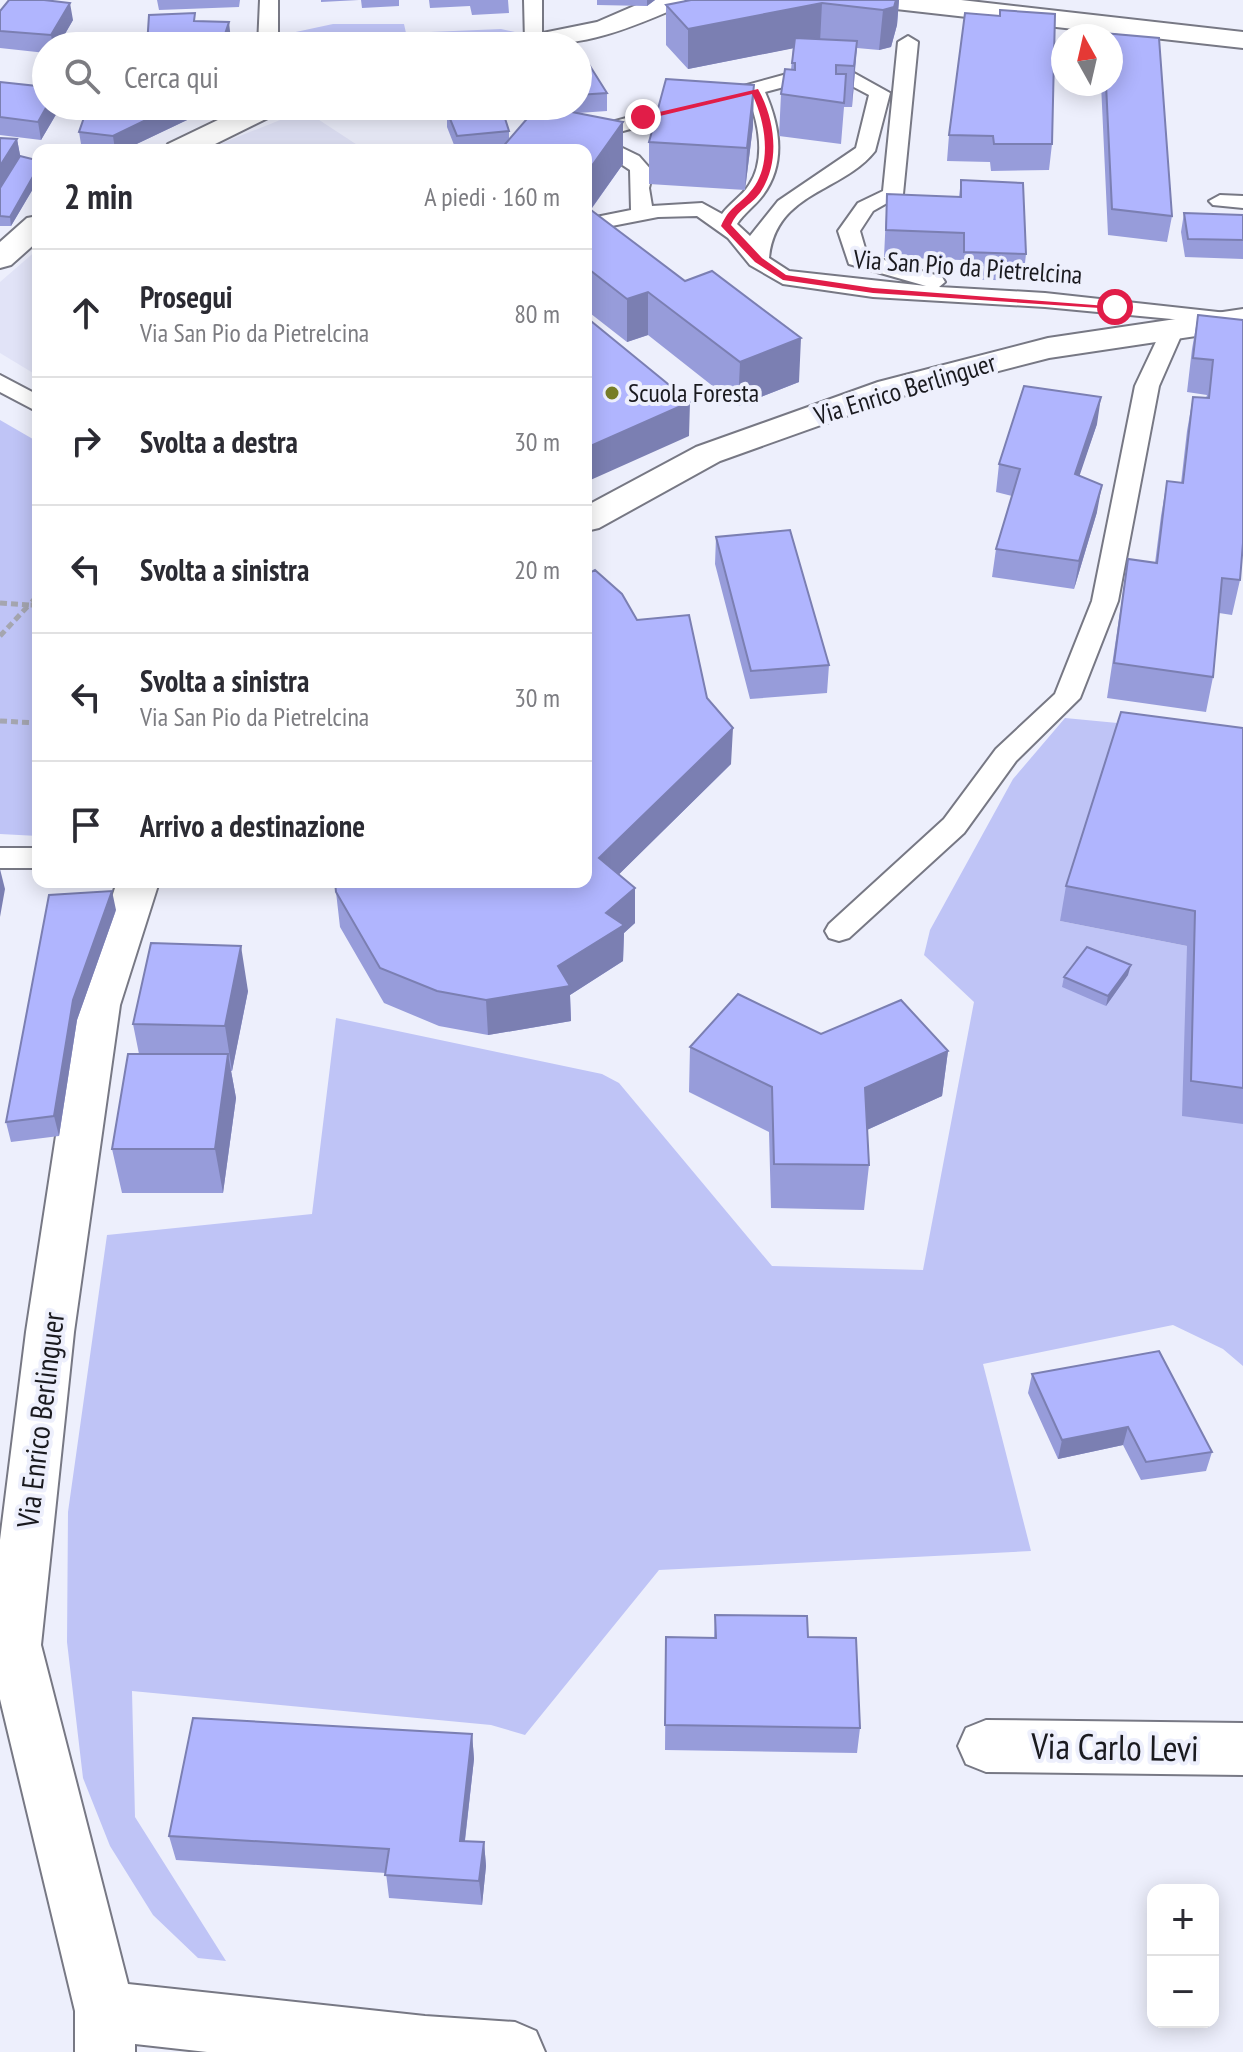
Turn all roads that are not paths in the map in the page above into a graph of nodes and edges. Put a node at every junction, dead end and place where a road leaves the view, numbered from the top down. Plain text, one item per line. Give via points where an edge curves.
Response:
1 (269, 0) edge
2 (533, 0) edge
3 (671, 0) edge
4 (887, 0) edge
5 (268, 32) edge
6 (528, 32) edge
7 (589, 32) edge
8 (1243, 40) edge
9 (908, 42) dead end
10 (755, 91) junction
11 (241, 120) edge
12 (615, 127) junction
13 (191, 144) edge
14 (553, 144) edge
15 (1220, 201) dead end
16 (1243, 202) edge
17 (642, 215) junction
18 (592, 224) edge
19 (726, 226) junction
20 (32, 230) edge
21 (0, 258) edge
22 (758, 260) junction
23 (981, 296) junction
24 (1235, 320) edge
25 (1173, 329) junction
26 (0, 382) edge
27 (20, 399) edge
28 (592, 517) edge
29 (0, 858) edge
30 (32, 858) edge
31 (136, 888) edge
32 (839, 931) dead end
33 (986, 1746) dead end
34 (1243, 1749) edge
35 (105, 2032) edge
36 (515, 2052) edge

1 - 5 lane
2 - 6 lane
3 - 7 street
4 - 8 street
9 - 23 lane via 893,194 865,207 849,231 857,259
10 - 12 lane
10 - 19 lane via 771,150 756,192 733,210
10 - 22 lane via 787,79 830,76 854,79 880,93 865,151 785,205 761,233
11 - 13 street
12 - 14 lane
12 - 17 lane via 595,140 605,150 635,159 643,172
15 - 16 lane
17 - 18 lane, Via San Pio da Pietrelcina
17 - 19 lane, Via San Pio da Pietrelcina via 702,209
19 - 22 lane, Via San Pio da Pietrelcina
20 - 21 street
22 - 23 lane, Via San Pio da Pietrelcina via 783,277 821,284
23 - 24 lane, Via San Pio da Pietrelcina
24 - 25 street, Via Enrico Berlinguer
25 - 28 street, Via Enrico Berlinguer via 1048,348 890,389 708,454
25 - 32 lane via 1147,386 1105,601 1067,698 1006,755 954,826
26 - 27 lane
29 - 30 lane
31 - 35 street, Via Enrico Berlinguer via 98,1005 50,1332 14,1645
33 - 34 street, Via Carlo Levi
35 - 36 street

